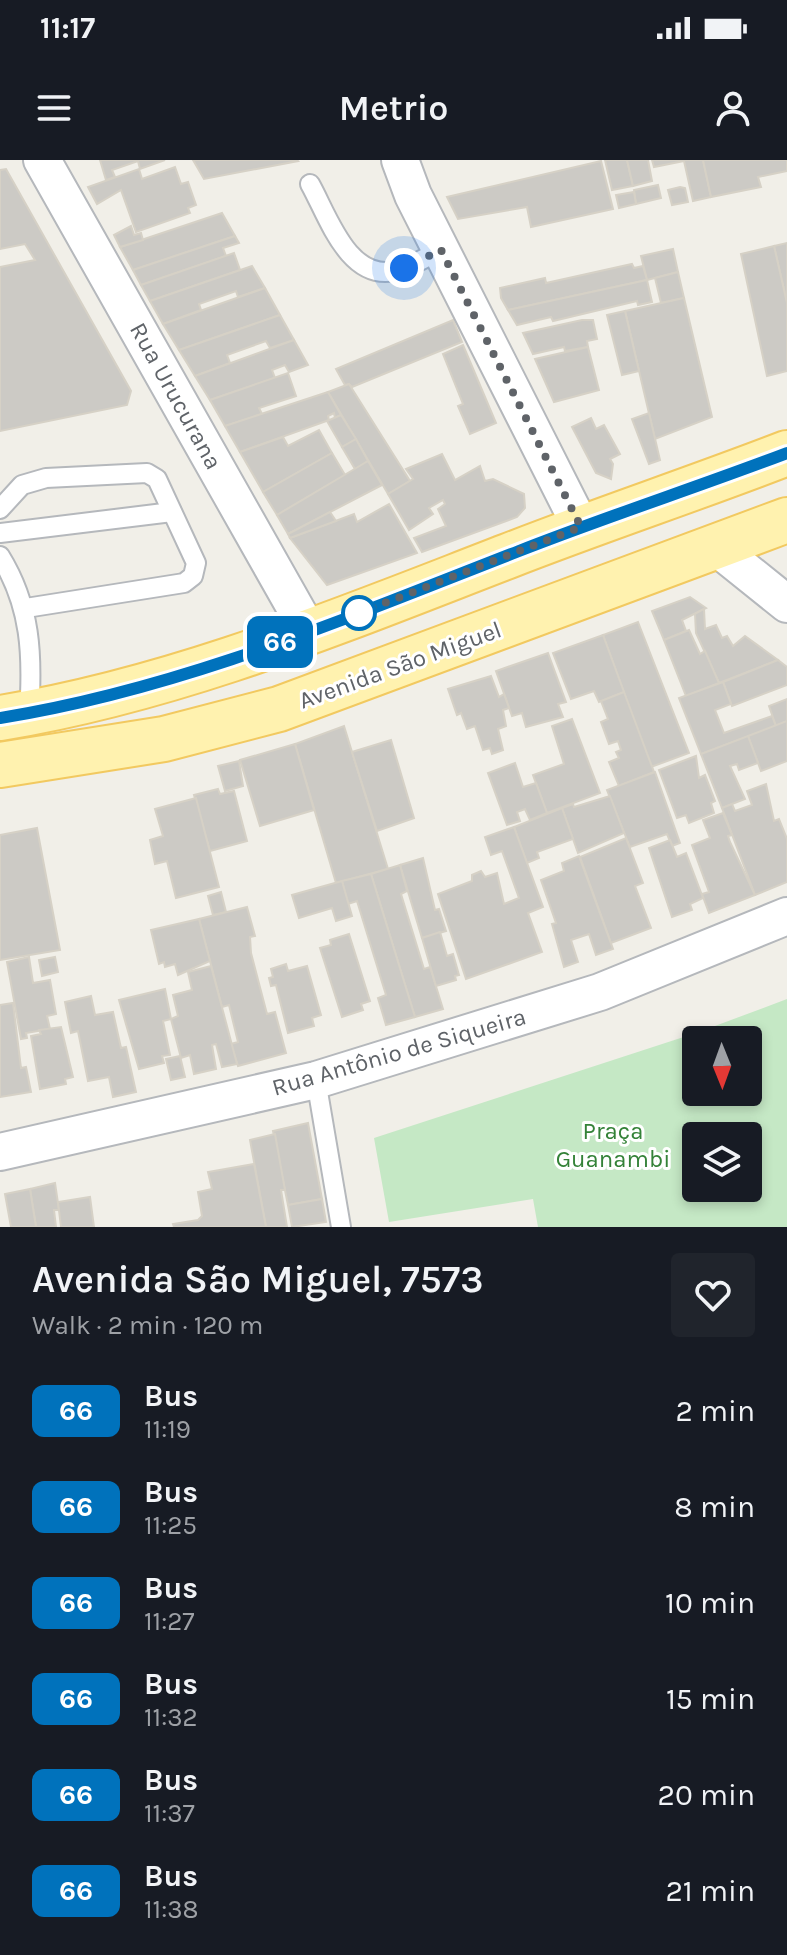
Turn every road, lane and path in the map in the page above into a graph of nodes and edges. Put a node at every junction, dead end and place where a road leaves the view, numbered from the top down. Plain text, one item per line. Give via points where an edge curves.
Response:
1 (42, 160) edge
2 (400, 160) edge
3 (310, 184) dead end
4 (441, 250) junction
5 (787, 453) edge
6 (0, 509) edge
7 (172, 512) junction
8 (787, 520) edge
9 (581, 527) junction
10 (0, 533) edge
11 (716, 547) junction
12 (0, 556) edge
13 (787, 604) edge
14 (26, 608) junction
15 (309, 632) junction
16 (14, 716) edge
17 (0, 765) edge
18 (787, 916) edge
19 (316, 1080) junction
20 (0, 1152) edge
21 (341, 1227) edge

1 - 15 street, Rua Urucurana
2 - 4 street
3 - 4 lane via 347,250 364,267 392,272
4 - 9 street
5 - 9 main road
6 - 7 lane via 22,485 46,478 132,471 157,479
7 - 10 lane
7 - 14 lane via 196,563 193,576 184,583
8 - 11 main road, Avenida São Miguel
9 - 15 main road
11 - 13 street
11 - 17 main road, Avenida São Miguel via 279,709 164,739
12 - 14 lane
14 - 16 lane via 31,681
15 - 16 main road via 146,688
18 - 19 street, Rua Antônio de Siqueira via 600,992
19 - 20 street, Rua Antônio de Siqueira
19 - 21 lane

